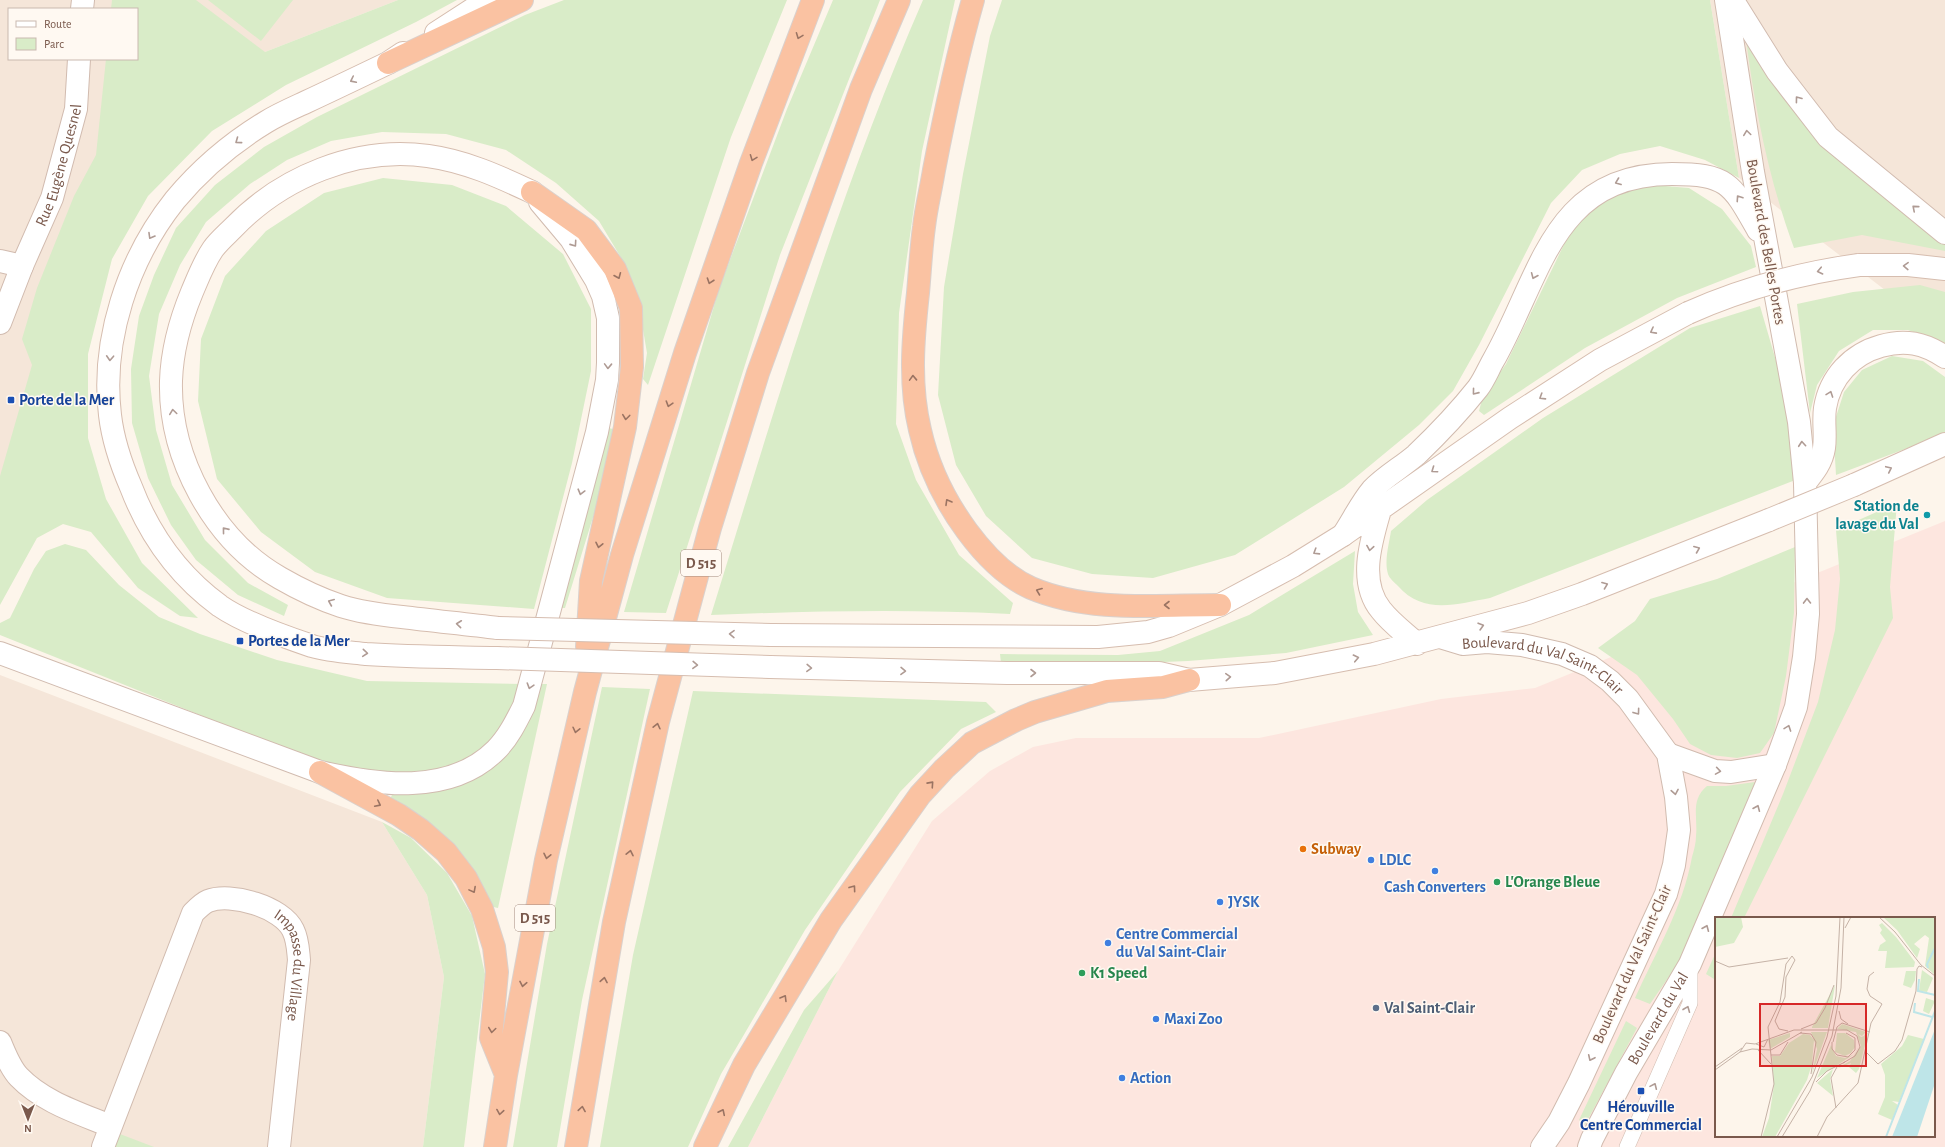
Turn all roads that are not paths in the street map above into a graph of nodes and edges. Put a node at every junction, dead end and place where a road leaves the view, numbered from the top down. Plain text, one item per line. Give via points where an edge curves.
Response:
1 (487, 0) edge
2 (522, 0) edge
3 (813, 0) edge
4 (899, 0) edge
5 (973, 0) edge
6 (1726, 1) edge
7 (79, 60) edge
8 (388, 63) junction
9 (532, 192) junction
10 (1945, 233) edge
11 (1766, 243) junction
12 (0, 261) edge
13 (22, 266) junction
14 (1945, 269) edge
15 (0, 323) edge
16 (1945, 357) edge
17 (1945, 444) edge
18 (1805, 483) junction
19 (1380, 510) junction
20 (1343, 535) junction
21 (1220, 605) junction
22 (1440, 637) junction
23 (1417, 644) junction
24 (0, 653) edge
25 (1189, 680) junction
26 (585, 692) junction
27 (1668, 754) junction
28 (320, 772) junction
29 (1771, 774) junction
30 (1690, 964) junction
31 (0, 1042) edge
32 (506, 1075) junction
33 (110, 1126) junction
34 (103, 1147) edge
35 (279, 1147) edge
36 (495, 1147) edge
37 (576, 1147) edge
38 (705, 1147) edge
39 (1542, 1147) edge
40 (1589, 1147) edge
41 (1627, 1147) edge

1 - 8 main road
2 - 8 highway
3 -> 26 highway, D 515 via 751,163 685,353 622,555
37 -> 4 highway, D 515 via 619,899 658,722 710,528 758,373 861,89
21 -> 5 highway via 1127,607 1070,600 1029,587 990,560 974,541 948,501 933,471 915,404 914,329 924,226 946,108
10 -> 6 main road, Boulevard des Belles Portes via 1828,137 1781,76 1737,7
11 -> 6 main road, Boulevard des Belles Portes
7 - 13 main road, Rue Eugène Quesnel via 76,109 52,198
8 -> 25 main road, bridge via 268,121 236,142 197,177 175,200 153,232 140,256 117,314 111,342 109,379 110,414 118,457 149,528 185,574 223,608 267,629 313,646 328,650 383,655 770,667 1159,673
21 -> 9 main road, bridge via 1169,626 1122,636 771,635 498,628 380,614 341,606 278,577 235,542 204,501 181,449 173,413 171,382 181,318 213,249 242,218 268,197 324,167 359,158 394,155 458,161
9 -> 26 highway via 586,230 616,269 632,308 632,367 625,427 591,581
9 -> 28 main road via 571,239 596,280 605,302 608,318 608,380 524,706 497,749 473,769 460,774 426,782 388,783 363,782
18 -> 11 main road, Boulevard des Belles Portes via 1800,422
11 -> 20 main road via 1734,191 1717,178 1678,174 1648,175 1620,181 1596,193 1558,230 1543,255 1506,338 1479,386 1451,420 1416,455 1373,490
12 - 13 main road
13 - 15 main road, Rue Eugène Quesnel
14 -> 19 main road, bridge via 1908,265 1859,265 1825,270 1755,287 1712,302 1600,360 1510,418
18 -> 16 main road via 1817,469 1824,449 1825,408 1829,392 1843,368 1871,349 1906,342 1922,344
22 -> 17 main road, bridge via 1528,613 1582,594 1854,485
29 -> 18 main road via 1796,707 1804,657 1808,614
19 - 20 main road
19 -> 23 main road via 1369,553 1371,591 1380,609
20 -> 21 main road via 1293,566
22 - 23 main road
22 -> 27 main road, Boulevard du Val Saint-Clair via 1463,644 1522,644 1562,654 1590,666 1628,699
25 -> 23 main road via 1275,673
24 - 28 main road
38 -> 25 highway via 744,1065 831,920 920,795 944,769 972,743 1035,712 1107,691 1163,687
26 -> 32 highway, D 515 via 546,860
27 -> 29 main road via 1715,771
27 -> 39 main road, Boulevard du Val Saint-Clair via 1679,830 1674,865 1666,894 1579,1083 1559,1122
28 -> 32 highway via 399,815 421,830 446,852 466,878 482,909 494,947 497,972 491,1038
30 -> 29 main road
30 - 40 main road, Boulevard du Val via 1626,1073
41 -> 30 lane via 1690,1003
31 - 33 main road via 18,1076 40,1094 61,1106
32 -> 36 highway, D 515
33 - 34 main road, Impasse du Village
33 - 35 main road, Impasse du Village via 193,912 207,901 233,898 253,903 284,919 293,930 298,945 299,960

